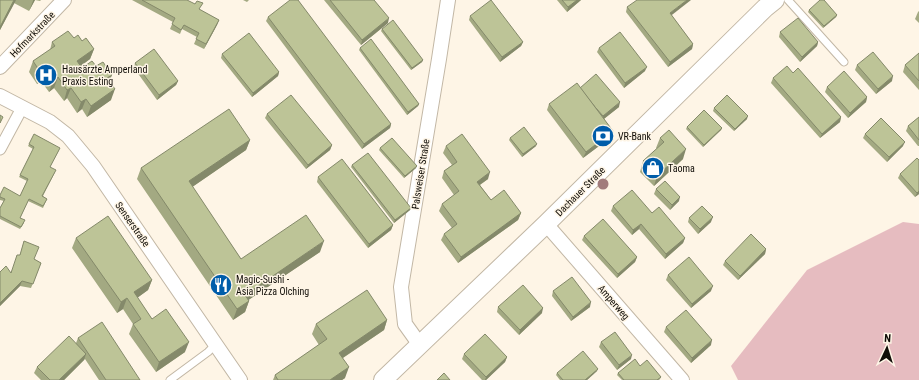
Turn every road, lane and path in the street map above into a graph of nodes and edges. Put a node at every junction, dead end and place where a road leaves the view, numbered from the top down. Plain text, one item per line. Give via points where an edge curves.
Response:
1 (64, 0) edge
2 (448, 0) edge
3 (788, 0) edge
4 (766, 3) edge
5 (844, 62) dead end
6 (0, 67) edge
7 (0, 96) edge
8 (22, 108) junction
9 (0, 149) edge
10 (546, 224) junction
11 (216, 344) junction
12 (420, 345) junction
13 (170, 380) edge
14 (240, 380) edge
15 (383, 380) edge
16 (682, 380) edge

1 - 6 street, Hofmarkstraße
2 - 12 street, Palsweiser Straße via 401,287 405,324
3 - 5 lane
4 - 10 street, Dachauer Straße
7 - 8 street, Senserstraße
8 - 9 street
8 - 11 street, Senserstraße via 50,122 68,136 93,166
10 - 12 street, Dachauer Straße
10 - 16 street, Amperweg
11 - 13 lane
11 - 14 street, Senserstraße
12 - 15 street, Dachauer Straße

